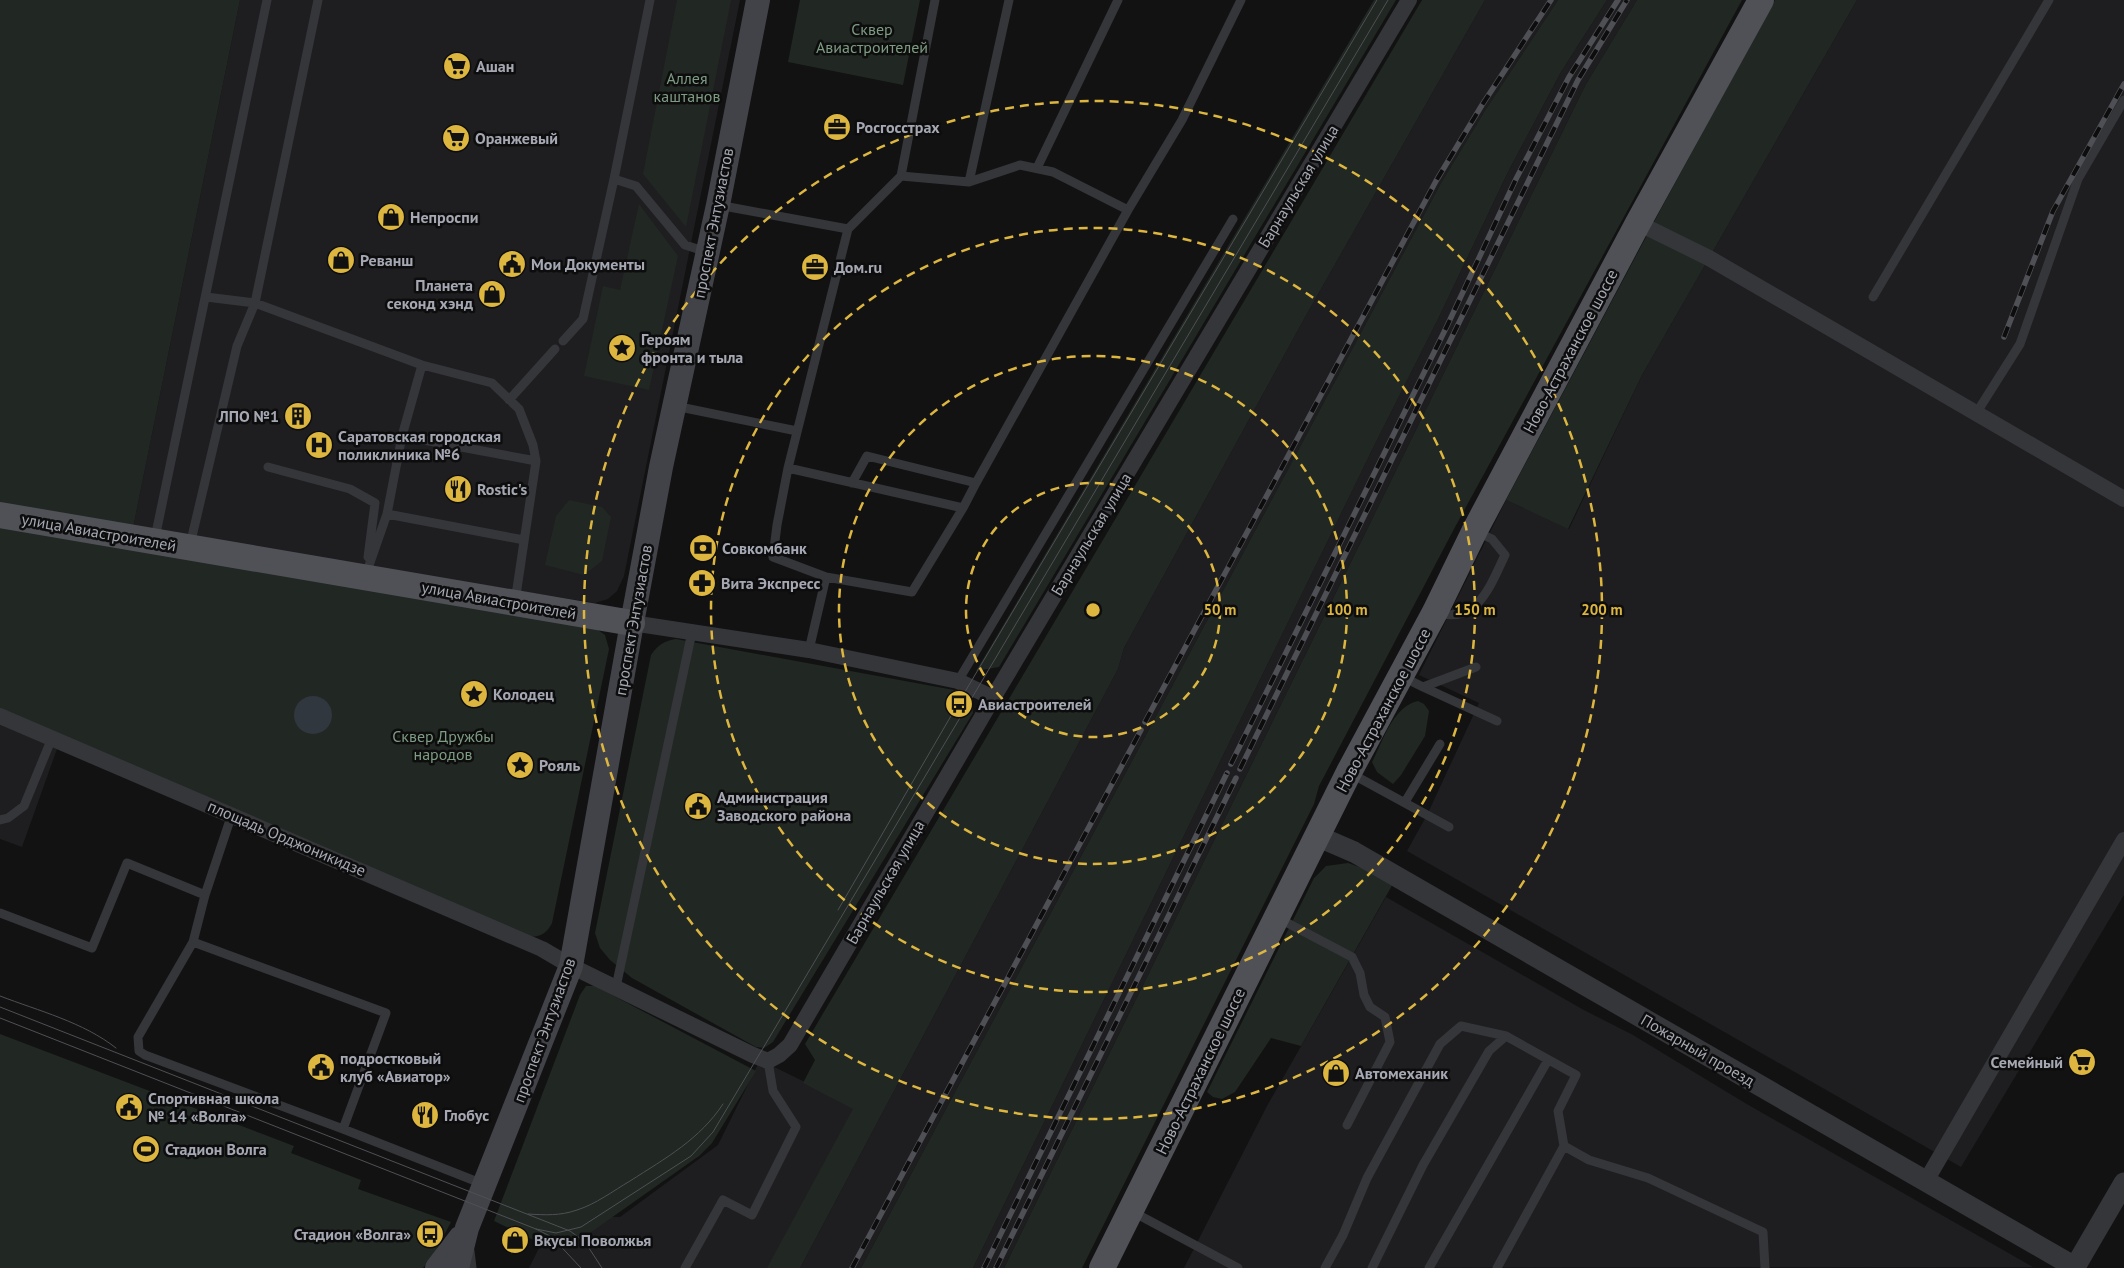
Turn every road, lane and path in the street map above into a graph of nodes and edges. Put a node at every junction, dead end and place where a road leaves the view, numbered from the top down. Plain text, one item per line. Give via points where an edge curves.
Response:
1 (267, 0) edge
2 (318, 0) edge
3 (650, 0) edge
4 (758, 0) edge
5 (935, 0) edge
6 (1009, 0) edge
7 (1118, 0) edge
8 (1241, 0) edge
9 (1409, 0) edge
10 (1761, 0) edge
11 (2049, 0) edge
12 (2124, 100) edge
13 (1038, 168) junction
14 (900, 176) junction
15 (614, 179) junction
16 (969, 182) junction
17 (718, 205) junction
18 (1128, 210) junction
19 (1233, 219) dead end
20 (1638, 223) junction
21 (848, 229) junction
22 (707, 252) junction
23 (206, 297) junction
24 (1873, 297) dead end
25 (255, 302) junction
26 (563, 341) dead end
27 (555, 349) dead end
28 (422, 365) junction
29 (509, 400) junction
30 (675, 406) junction
31 (1977, 412) junction
32 (797, 432) junction
33 (402, 436) junction
34 (536, 461) junction
35 (268, 467) dead end
36 (788, 468) junction
37 (852, 483) junction
38 (976, 483) junction
39 (2124, 499) edge
40 (963, 508) junction
41 (387, 514) junction
42 (0, 515) edge
43 (1475, 530) junction
44 (524, 540) junction
45 (154, 541) junction
46 (189, 547) junction
47 (365, 577) junction
48 (826, 577) junction
49 (514, 602) junction
50 (1436, 612) junction
51 (632, 623) junction
52 (692, 632) junction
53 (808, 650) junction
54 (1476, 667) dead end
55 (958, 682) junction
56 (1412, 682) junction
57 (993, 698) junction
58 (0, 716) edge
59 (1497, 721) dead end
60 (52, 738) junction
61 (1440, 744) dead end
62 (1349, 772) junction
63 (1405, 802) junction
64 (232, 814) junction
65 (0, 820) edge
66 (1449, 826) dead end
67 (1317, 836) junction
68 (2124, 840) edge
69 (205, 895) junction
70 (0, 913) edge
71 (1276, 917) junction
72 (193, 942) junction
73 (571, 966) junction
74 (616, 987) junction
75 (1506, 1036) junction
76 (1548, 1060) junction
77 (768, 1061) junction
78 (1347, 1125) dead end
79 (343, 1129) junction
80 (1564, 1146) junction
81 (1926, 1182) junction
82 (2124, 1183) edge
83 (485, 1185) junction
84 (1130, 1211) junction
85 (467, 1228) junction
86 (438, 1268) edge
87 (457, 1268) edge
88 (472, 1268) edge
89 (685, 1268) edge
90 (1102, 1268) edge
91 (1238, 1268) edge
92 (1325, 1268) edge
93 (1372, 1268) edge
94 (1429, 1268) edge
95 (1497, 1268) edge
96 (1765, 1268) edge
97 (2076, 1268) edge

1 - 23 lane
2 - 25 lane
3 - 15 lane
4 - 17 main road, проспект Энтузиастов
5 - 14 lane
6 - 16 lane
7 - 13 lane
8 - 18 lane via 1182,120
9 - 57 street, Барнаульская улица
10 - 20 main road, Ново-Астраханское шоссе
11 - 24 lane
12 - 31 lane via 2078,179 2020,344
13 - 16 lane via 1020,165
13 - 18 lane via 1053,172
14 - 16 lane
14 - 21 lane
15 - 22 lane via 636,186 685,245
15 - 26 lane via 583,319
17 - 21 lane
17 - 22 main road, проспект Энтузиастов
18 - 38 lane
19 - 55 lane
20 - 31 street via 1709,258
20 - 43 main road, Ново-Астраханское шоссе
21 - 32 lane
22 - 30 main road, проспект Энтузиастов
23 - 25 lane
23 - 45 lane
25 - 28 lane
25 - 46 lane via 237,346
27 - 29 lane
28 - 29 lane via 492,383
28 - 33 lane
29 - 34 lane via 519,410
30 - 32 lane
30 - 51 main road, проспект Энтузиастов
31 - 39 street
32 - 36 lane
33 - 34 lane
33 - 41 lane
34 - 44 lane
35 - 47 lane via 350,489 375,503
36 - 37 lane
36 - 48 lane via 773,557
37 - 38 lane via 866,456
37 - 40 lane
38 - 40 lane
40 - 48 lane via 912,592
41 - 44 lane
41 - 47 lane
42 - 45 main road, улица Авиастроителей
43 - 50 main road, Ново-Астраханское шоссе
43 - 50 lane via 1492,539 1505,555 1502,562 1476,607 1452,617
44 - 49 lane
45 - 46 main road, улица Авиастроителей
46 - 47 main road, улица Авиастроителей
47 - 49 main road, улица Авиастроителей
48 - 53 lane
49 - 51 main road, улица Авиастроителей
50 - 56 main road, Ново-Астраханское шоссе
51 - 52 street, улица Авиастроителей
51 - 73 main road, проспект Энтузиастов
52 - 53 street, улица Авиастроителей
52 - 74 lane
53 - 55 street, улица Авиастроителей
54 - 56 lane
55 - 57 street, улица Авиастроителей
56 - 59 lane
56 - 62 main road, Ново-Астраханское шоссе
57 - 77 street, Барнаульская улица via 790,1045
58 - 60 street, площадь Орджоникидзе
60 - 64 street, площадь Орджоникидзе
60 - 65 lane via 24,806
61 - 63 lane
62 - 63 lane
62 - 67 main road, Ново-Астраханское шоссе
63 - 66 lane
64 - 69 lane
64 - 73 street, площадь Орджоникидзе via 542,949
67 - 71 main road, Ново-Астраханское шоссе
67 - 81 street, Пожарный проезд via 1354,852
68 - 81 street
69 - 70 lane via 127,863 92,948
69 - 72 lane
71 - 78 lane via 1352,957 1370,1007 1385,1017 1390,1042
71 - 84 main road, Ново-Астраханское шоссе
72 - 79 lane via 386,1013
72 - 79 lane via 138,1037 139,1051
73 - 74 street, площадь Орджоникидзе
73 - 83 main road, проспект Энтузиастов
74 - 77 street, площадь Орджоникидзе
75 - 76 lane
75 - 92 lane via 1461,1026 1440,1044 1367,1178
75 - 93 lane via 1489,1051 1423,1165
76 - 80 lane via 1576,1075 1558,1111
76 - 94 lane
77 - 89 lane via 773,1091 796,1127 752,1216 723,1200
79 - 83 lane
80 - 95 lane
80 - 96 lane via 1590,1160 1648,1178 1763,1232
81 - 97 street, Пожарный проезд
82 - 97 street
83 - 85 main road, проспект Энтузиастов
84 - 90 main road, Ново-Астраханское шоссе
84 - 91 lane
85 - 86 main road, проспект Энтузиастов
85 - 87 main road, проспект Энтузиастов
85 - 88 lane

